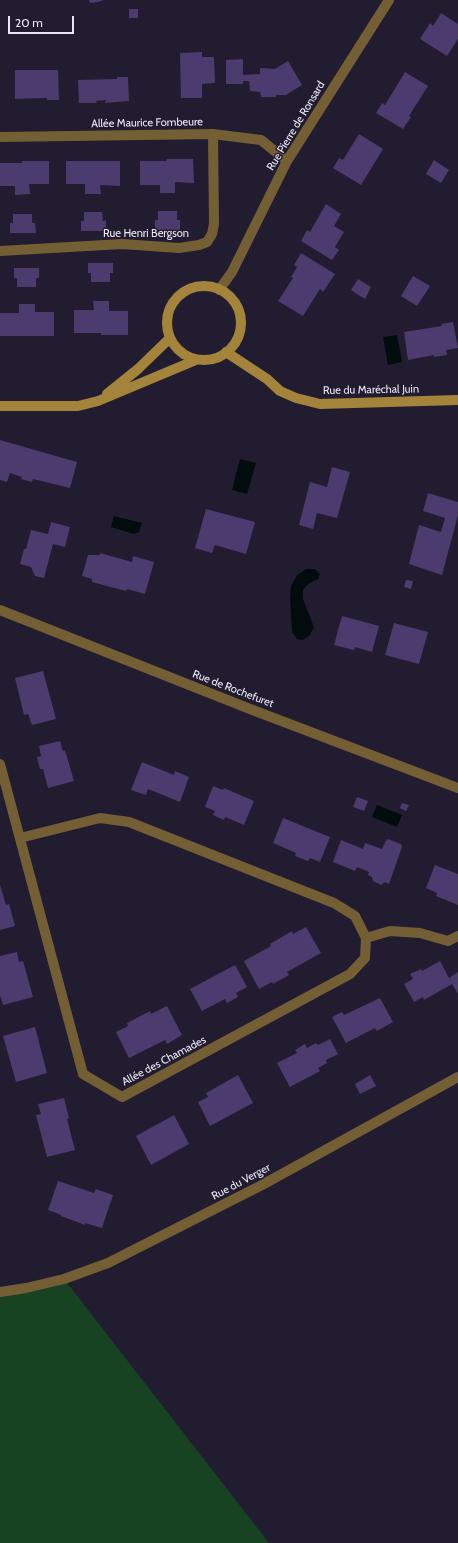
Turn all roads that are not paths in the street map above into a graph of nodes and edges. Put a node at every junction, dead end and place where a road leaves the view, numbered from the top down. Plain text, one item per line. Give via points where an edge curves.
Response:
1 (389, 0) edge
2 (213, 134) junction
3 (0, 137) edge
4 (287, 161) junction
5 (0, 252) edge
6 (219, 290) junction
7 (170, 338) junction
8 (226, 352) junction
9 (196, 360) junction
10 (458, 400) edge
11 (98, 401) junction
12 (0, 406) edge
13 (0, 610) edge
14 (0, 764) edge
15 (458, 788) edge
16 (20, 838) junction
17 (458, 936) edge
18 (366, 938) junction
19 (458, 1077) edge
20 (0, 1292) edge

1 - 4 street, Rue Pierre de Ronsard
2 - 3 street, Allée Maurice Fombeure
2 - 4 street, Allée Maurice Fombeure via 261,140
2 - 5 street, Rue Henri Bergson via 214,224 207,242 179,248 122,244
4 - 6 street, Rue Pierre de Ronsard via 232,272
6 - 7 street via 199,286 178,297 168,312 167,326
6 - 8 street via 226,294 236,307 240,321 237,340
7 - 9 street via 185,356
7 - 11 street via 138,369
8 - 9 street via 216,358
8 - 10 street, Rue du Maréchal Juin via 267,379 280,391 320,404
9 - 11 street
11 - 12 street via 78,406
13 - 15 street, Rue de Rochefuret
14 - 16 street, Allée des Chamades
16 - 18 street, Allée des Chamades via 100,818 129,822 334,903 355,916
16 - 18 street, Allée des Chamades via 83,1074 122,1097 350,974 365,958
17 - 18 street via 448,941 420,933 390,931
19 - 20 street, Rue du Verger via 262,1185 108,1263 64,1279

